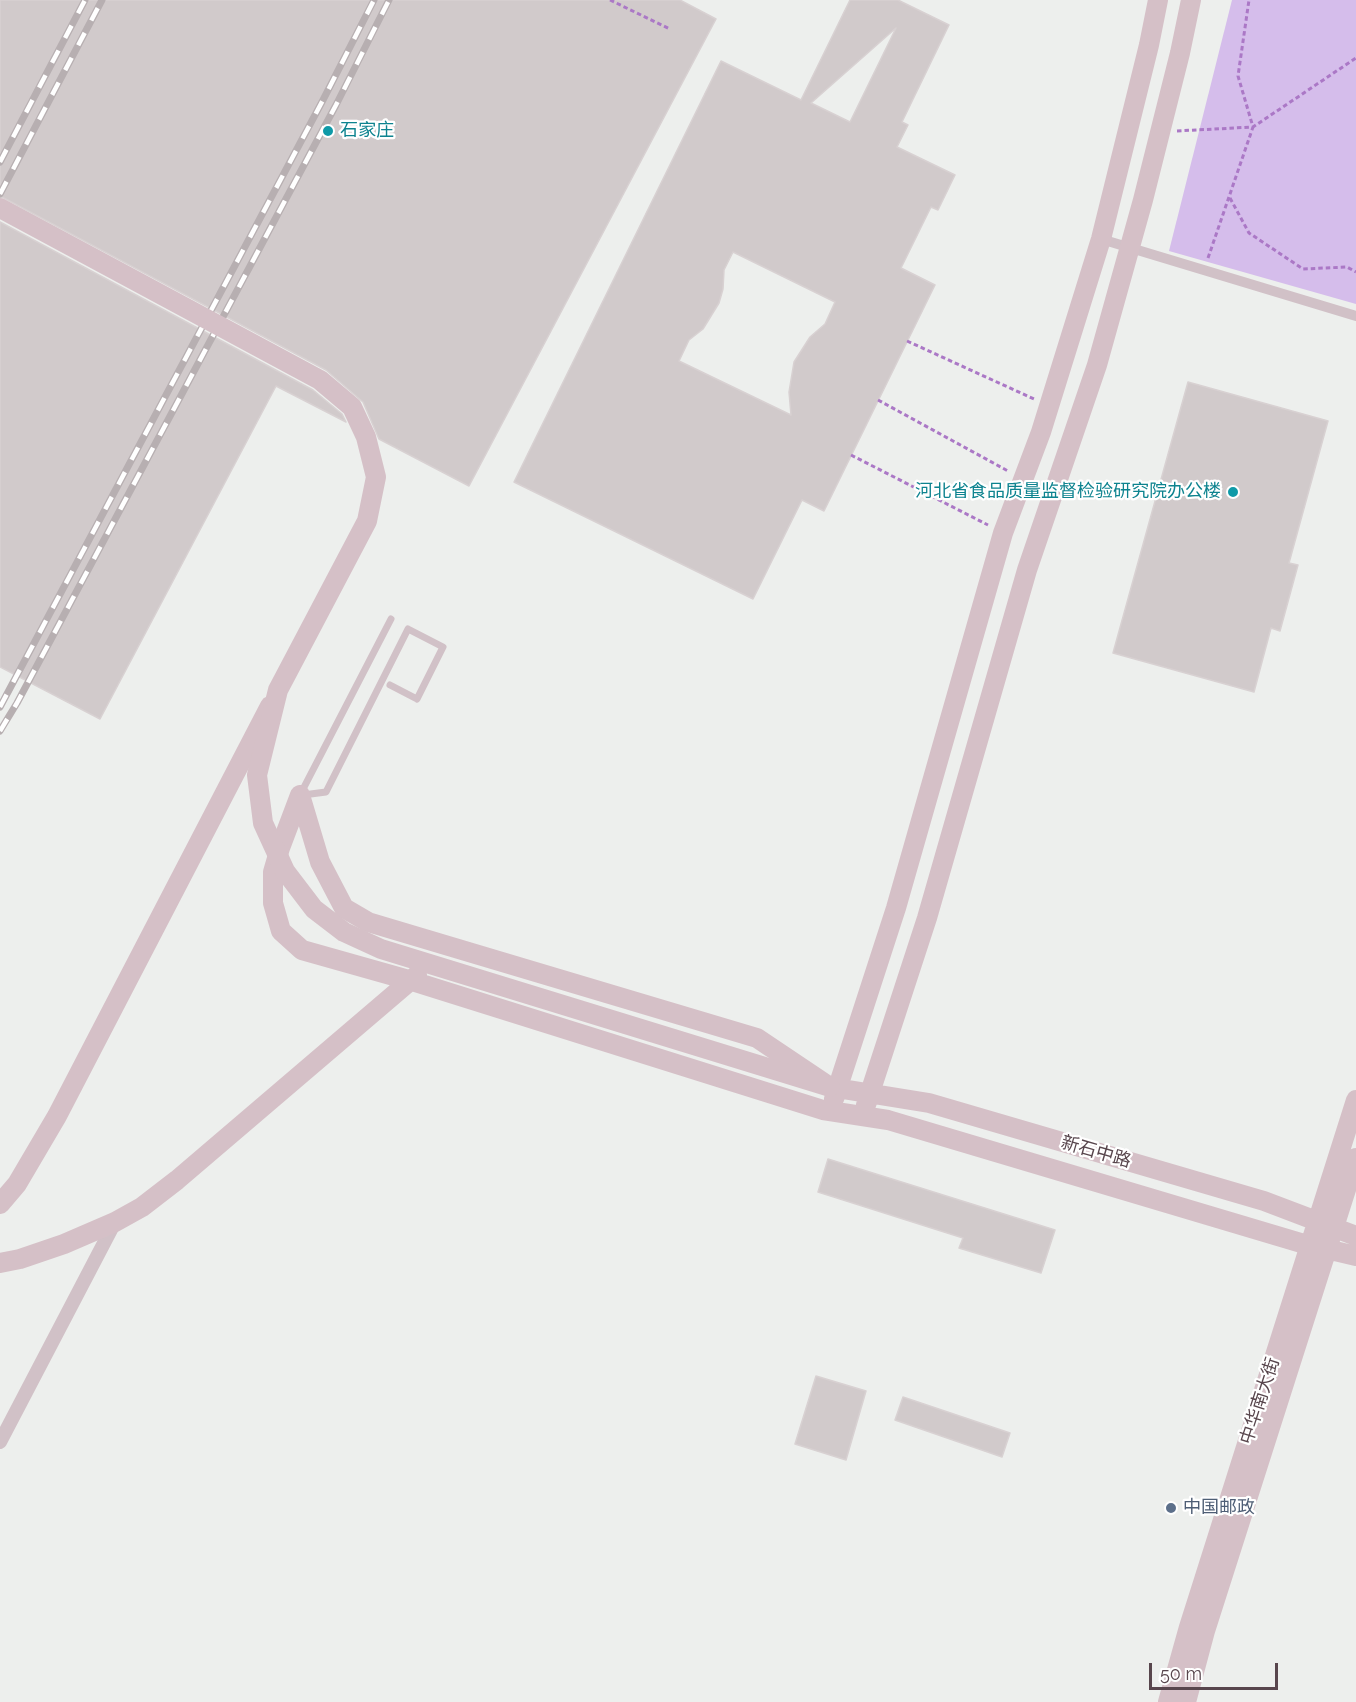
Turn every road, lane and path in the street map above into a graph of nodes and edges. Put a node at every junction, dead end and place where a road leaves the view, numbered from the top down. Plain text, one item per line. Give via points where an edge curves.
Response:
1 (610, 0) edge
2 (1158, 0) edge
3 (1191, 0) edge
4 (1249, 0) edge
5 (670, 29) dead end
6 (1356, 58) edge
7 (1253, 127) junction
8 (1161, 132) junction
9 (1230, 198) junction
10 (0, 208) edge
11 (1101, 239) junction
12 (1131, 249) junction
13 (1204, 270) junction
14 (1356, 272) edge
15 (1356, 316) edge
16 (907, 341) dead end
17 (878, 400) dead end
18 (1049, 406) junction
19 (851, 455) dead end
20 (1023, 480) junction
21 (1003, 533) junction
22 (390, 619) dead end
23 (390, 685) dead end
24 (278, 690) junction
25 (300, 795) junction
26 (443, 946) junction
27 (412, 981) junction
28 (833, 1088) junction
29 (869, 1093) junction
30 (1356, 1100) edge
31 (830, 1111) junction
32 (862, 1116) junction
33 (1356, 1158) edge
34 (0, 1204) edge
35 (115, 1222) junction
36 (1325, 1224) junction
37 (1356, 1236) edge
38 (1318, 1247) junction
39 (1356, 1256) edge
40 (0, 1263) edge
41 (0, 1442) edge
42 (1168, 1702) edge
43 (1186, 1702) edge

1 - 5 path
2 - 11 main road
3 - 8 main road
4 - 7 path via 1238,76
6 - 7 path
7 - 8 path
7 - 9 path
8 - 12 main road
9 - 13 path
9 - 14 path via 1249,233 1303,269 1347,267
10 - 24 main road, bridge via 320,380 352,407 366,437 376,477 367,521
11 - 12 street
11 - 18 main road
12 - 13 street
12 - 29 main road via 1097,365 1027,570 927,918
13 - 15 street
16 - 18 path
17 - 20 path
18 - 20 main road
19 - 21 path
20 - 21 main road
21 - 28 main road via 900,897
22 - 25 lane
23 - 25 lane via 417,699 443,647 408,629 326,792
24 - 28 main road, 新石中路, bridge via 257,775 263,823 285,872 314,909 344,932 381,949
24 - 34 main road, bridge via 57,1116
25 - 26 main road via 320,862 344,908 368,922
25 - 27 main road, 新石中路 via 273,872 273,903 281,931 302,950
26 - 27 main road
26 - 28 main road via 757,1038
27 - 31 main road, 新石中路
27 - 35 main road via 177,1180
28 - 29 main road, 新石中路
28 - 31 main road
29 - 32 main road
29 - 36 main road, 新石中路 via 929,1102 1264,1201
30 - 36 main road, 中华南大街
31 - 32 main road, 新石中路
32 - 38 main road, 新石中路 via 888,1120
33 - 36 main road, 中华南大街
35 - 40 main road via 64,1244
35 - 41 street
36 - 37 main road, 新石中路
36 - 38 main road, 中华南大街
38 - 39 main road, 新石中路
38 - 42 main road, 中华南大街 via 1189,1627
38 - 43 main road, 中华南大街

